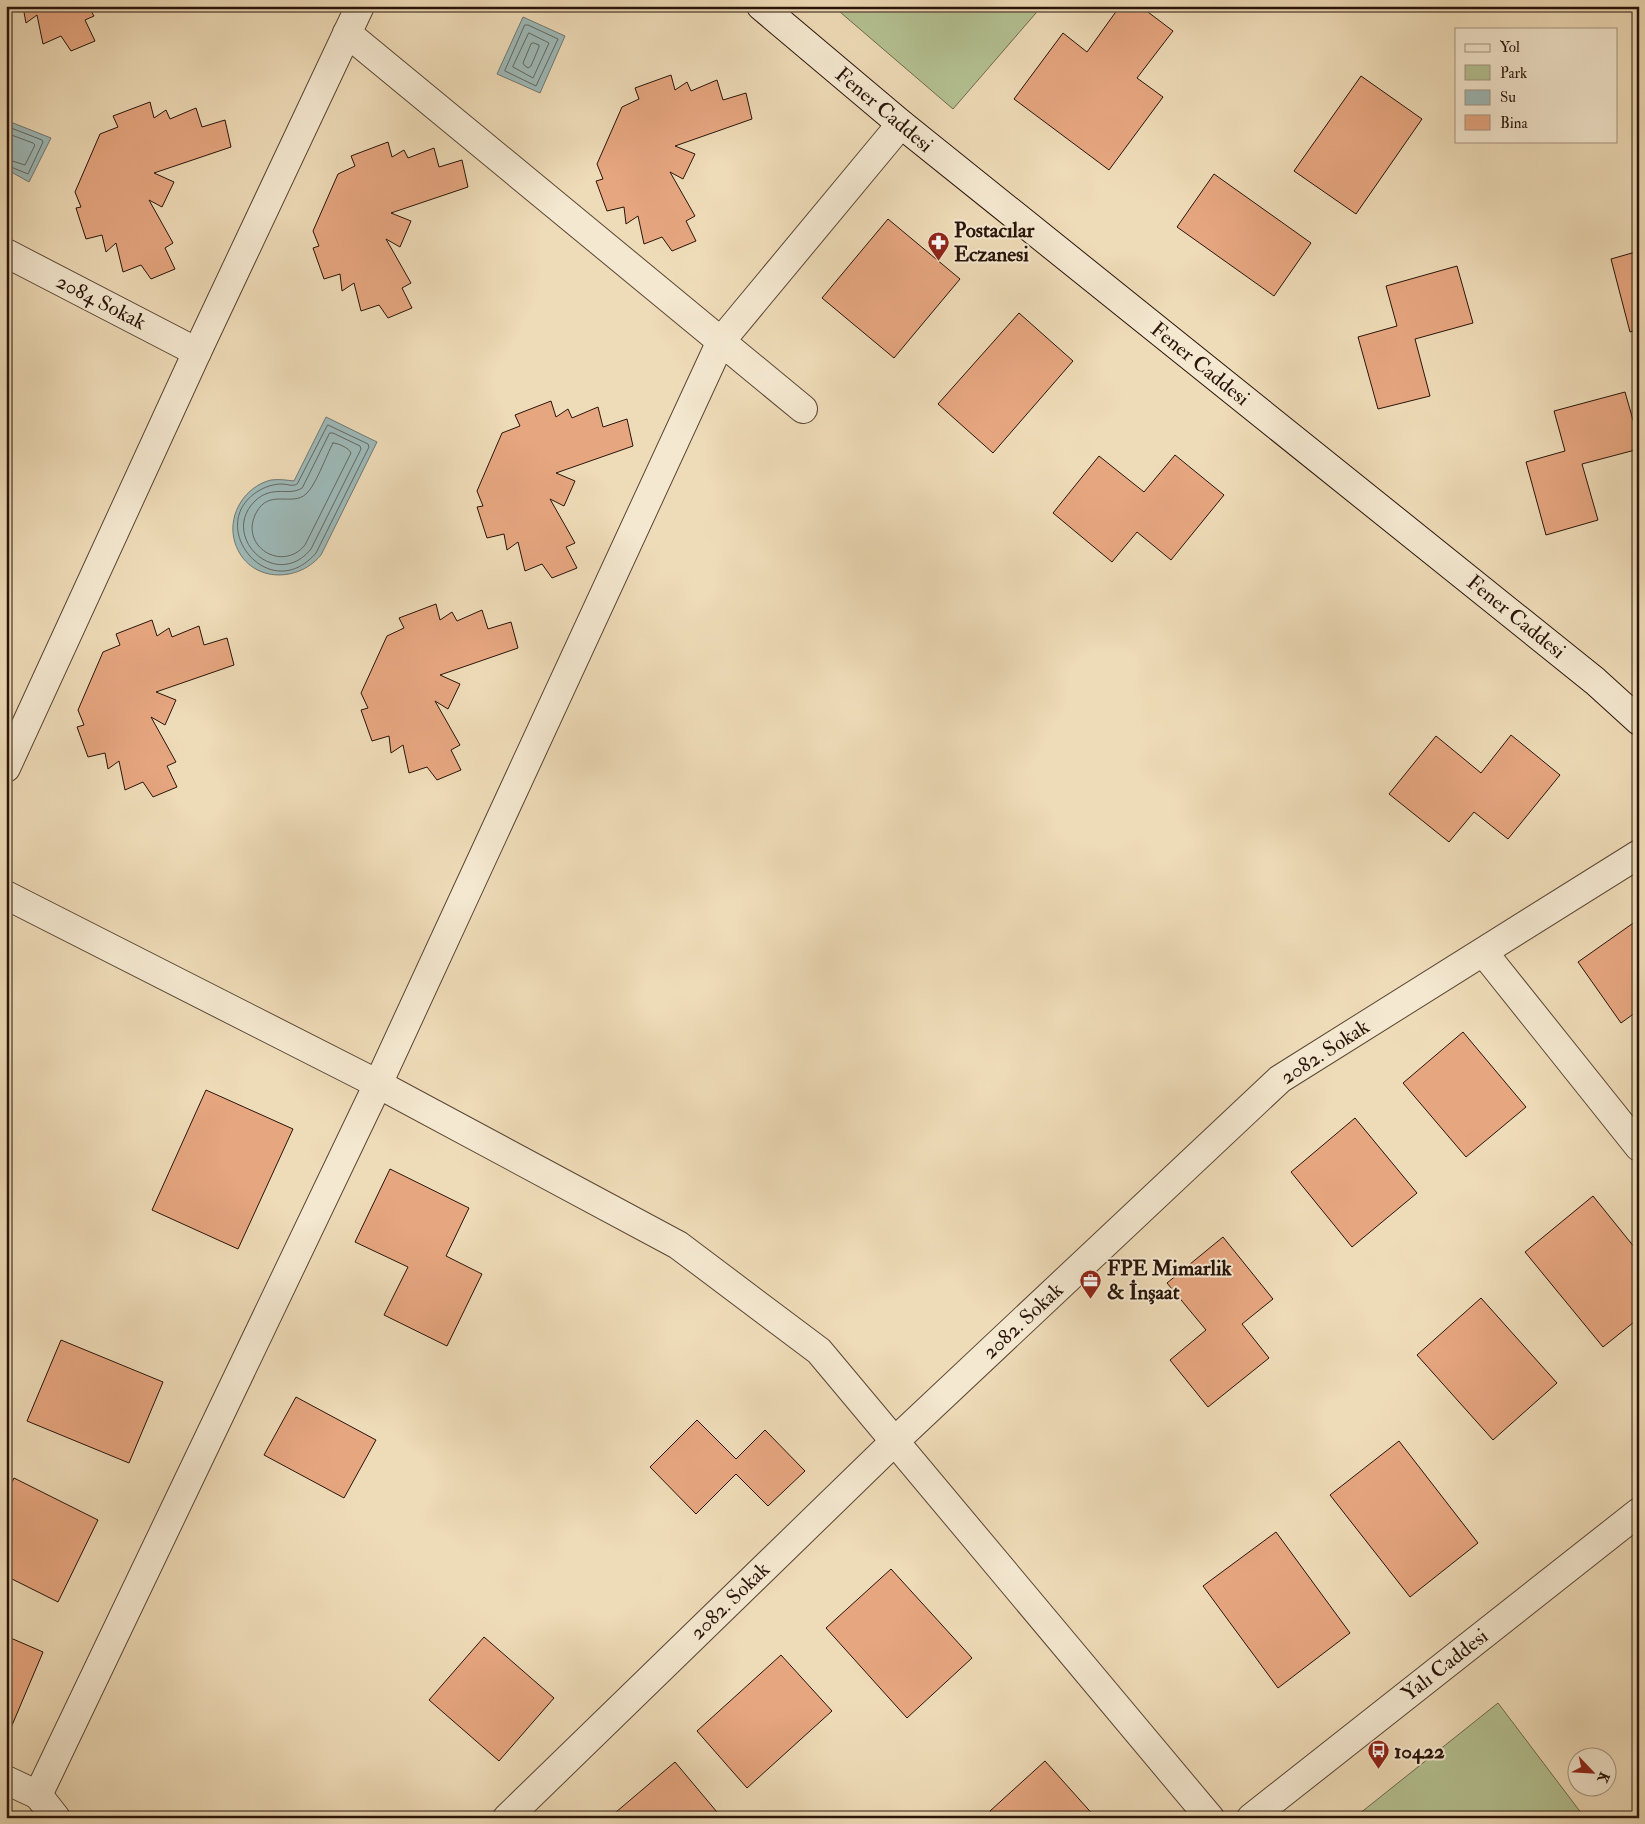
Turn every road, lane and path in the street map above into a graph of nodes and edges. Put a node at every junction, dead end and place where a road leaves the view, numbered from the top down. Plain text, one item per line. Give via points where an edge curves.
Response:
1 (360, 6) edge
2 (761, 6) edge
3 (347, 33) junction
4 (901, 124) junction
5 (6, 253) edge
6 (721, 341) junction
7 (197, 352) junction
8 (803, 409) dead end
9 (1639, 721) edge
10 (6, 768) edge
11 (1639, 854) edge
12 (6, 895) edge
13 (1484, 952) junction
14 (378, 1084) junction
15 (1639, 1147) edge
16 (896, 1440) junction
17 (1639, 1512) edge
18 (6, 1780) edge
19 (38, 1795) junction
20 (56, 1818) edge
21 (507, 1818) edge
22 (1210, 1818) edge
23 (1251, 1818) edge

1 - 3 street
2 - 4 street, Fener Caddesi
3 - 6 street
3 - 7 street
4 - 6 street
4 - 9 street, Fener Caddesi via 1596,681
5 - 7 street, 2084 Sokak
6 - 8 street
6 - 14 street
7 - 10 street
11 - 13 street, 2082. Sokak
12 - 14 street
13 - 15 street
13 - 16 street, 2082. Sokak via 1280,1079
14 - 16 street via 678,1245 819,1351
14 - 19 street
16 - 21 street, 2082. Sokak
16 - 22 street
17 - 23 street, Yalı Caddesi
18 - 19 street
19 - 20 street

